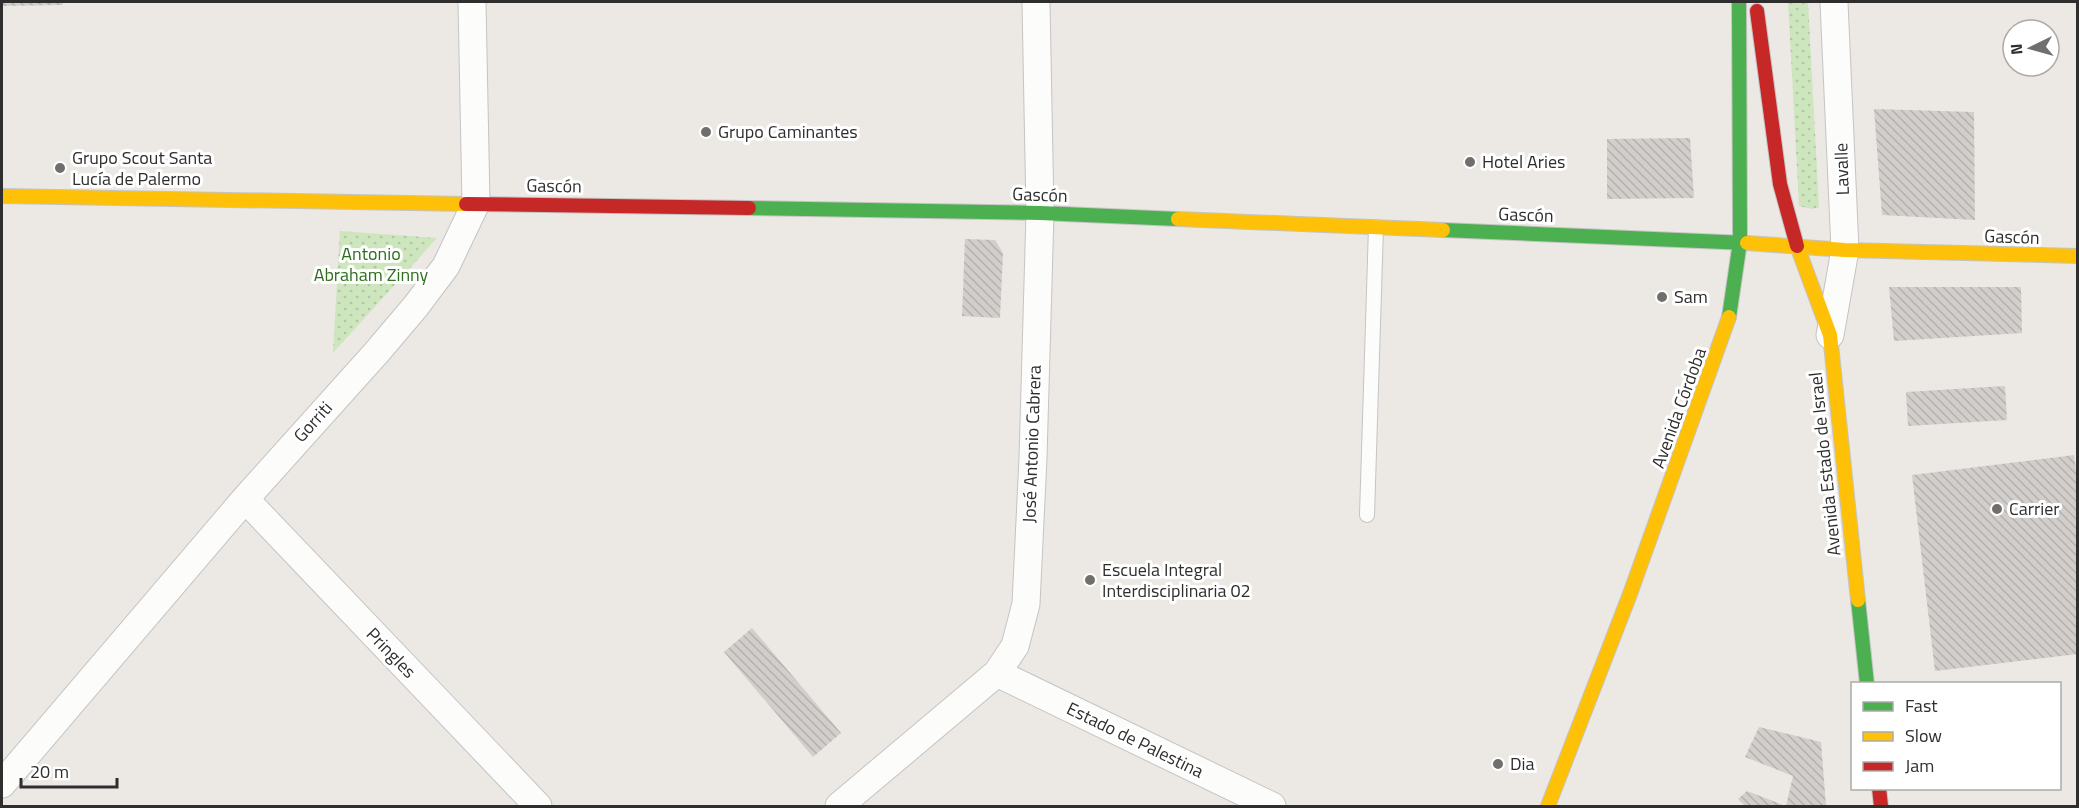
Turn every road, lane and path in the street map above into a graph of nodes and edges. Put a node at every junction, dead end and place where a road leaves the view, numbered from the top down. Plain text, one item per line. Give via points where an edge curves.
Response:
1 (472, 2) edge
2 (1036, 2) edge
3 (1739, 2) edge
4 (1756, 2) edge
5 (1834, 2) edge
6 (2, 196) edge
7 (476, 203) junction
8 (1040, 213) junction
9 (1376, 227) junction
10 (1740, 242) junction
11 (1797, 246) junction
12 (1845, 250) junction
13 (2078, 256) edge
14 (1830, 335) junction
15 (245, 499) junction
16 (1367, 515) dead end
17 (997, 673) junction
18 (1867, 682) edge
19 (2, 784) edge
20 (1879, 790) edge
21 (538, 807) edge
22 (838, 807) edge
23 (1272, 807) edge
24 (1548, 807) edge
25 (1881, 807) edge

1 - 7 street, Gorriti
2 - 8 street, José Antonio Cabrera
3 - 10 street, Avenida Córdoba
4 - 11 street via 1780,184
5 - 12 street, Lavalle
6 - 7 street, Gascón
7 - 8 street, Gascón
7 - 15 street, Gorriti via 446,266 416,306
8 - 9 street, Gascón
8 - 17 street, José Antonio Cabrera via 1026,604 1015,646
9 - 10 street, Gascón
9 - 16 lane
10 - 11 street, Gascón
10 - 24 street, Avenida Córdoba via 1728,324
11 - 12 street, Gascón
11 - 14 street, Avenida Estado de Israel
12 - 13 street, Gascón
12 - 14 street, Lavalle
14 - 18 street, Avenida Estado de Israel
15 - 19 street, Gorriti
15 - 21 street, Pringles
17 - 22 street, José Antonio Cabrera
17 - 23 street, Estado de Palestina
20 - 25 street

